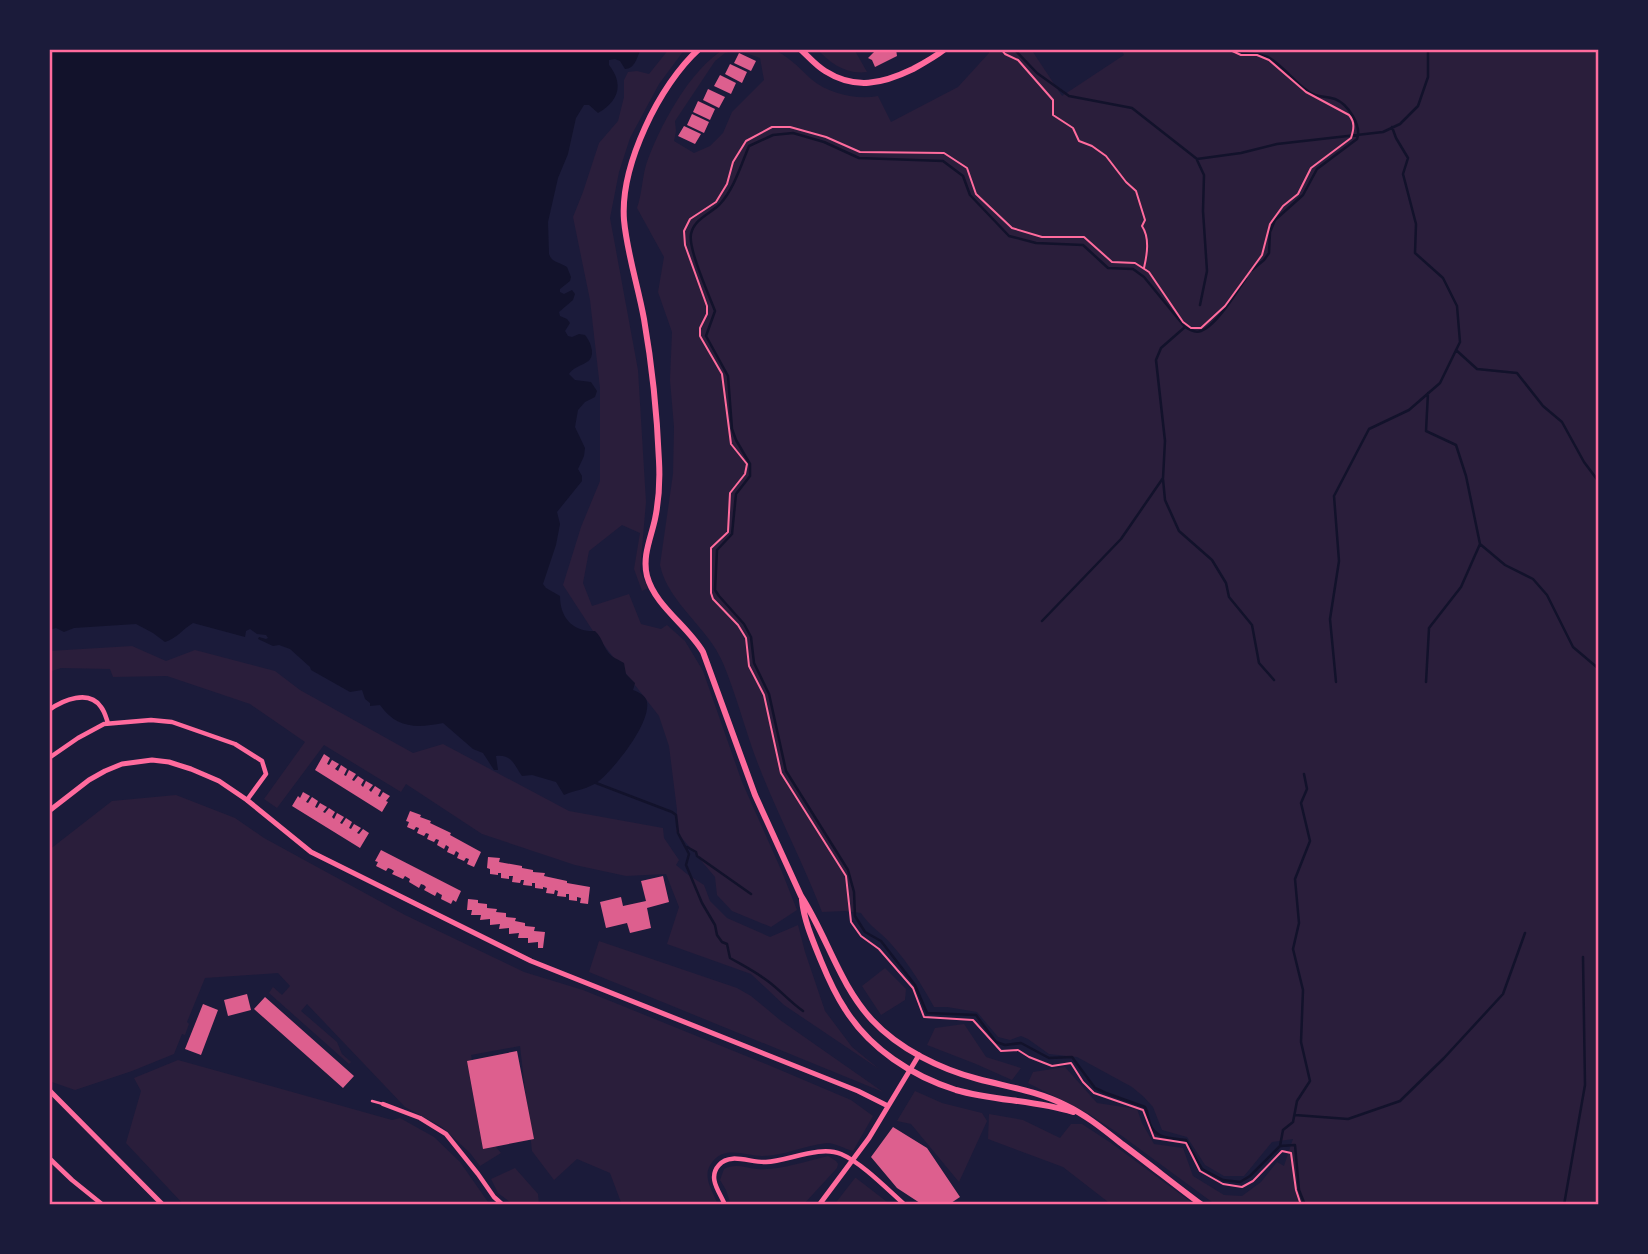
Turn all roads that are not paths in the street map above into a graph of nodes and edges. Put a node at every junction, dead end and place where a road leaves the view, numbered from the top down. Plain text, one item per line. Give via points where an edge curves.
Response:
1 (699, 49) edge
2 (800, 49) edge
3 (945, 49) edge
4 (49, 710) edge
5 (108, 723) junction
6 (49, 758) edge
7 (247, 800) junction
8 (49, 811) edge
9 (801, 896) junction
10 (919, 1055) junction
11 (910, 1070) junction
12 (49, 1090) edge
13 (372, 1101) dead end
14 (383, 1104) joint
15 (888, 1106) junction
16 (1087, 1118) junction
17 (49, 1158) edge
18 (853, 1160) junction
19 (103, 1205) edge
20 (163, 1205) edge
21 (503, 1205) edge
22 (724, 1205) edge
23 (819, 1205) edge
24 (905, 1205) edge
25 (1202, 1205) edge

1 - 9 main road via 670,85 645,128 625,195 625,231 651,361 659,458 657,504 645,567 653,591 704,652 755,795
2 - 3 main road via 829,74 864,83 896,77
4 - 5 street via 71,699 89,699 100,705
5 - 6 street
5 - 7 street via 172,722 244,749 262,761 266,774
7 - 8 street via 191,769 145,760 97,775
7 - 15 street via 311,852 531,961
9 - 10 main road via 860,1005 882,1030
9 - 11 main road via 814,945 844,1009 873,1043
10 - 11 street
10 - 16 main road via 969,1077 1042,1095
11 - 15 street
11 - 16 main road via 958,1090 1067,1110
12 - 20 street
13 - 14 lane
14 - 21 street via 446,1134
15 - 18 street
16 - 25 main road
17 - 19 street
18 - 22 street via 829,1151 776,1161 726,1160 719,1164 713,1182
18 - 23 street
18 - 24 street

